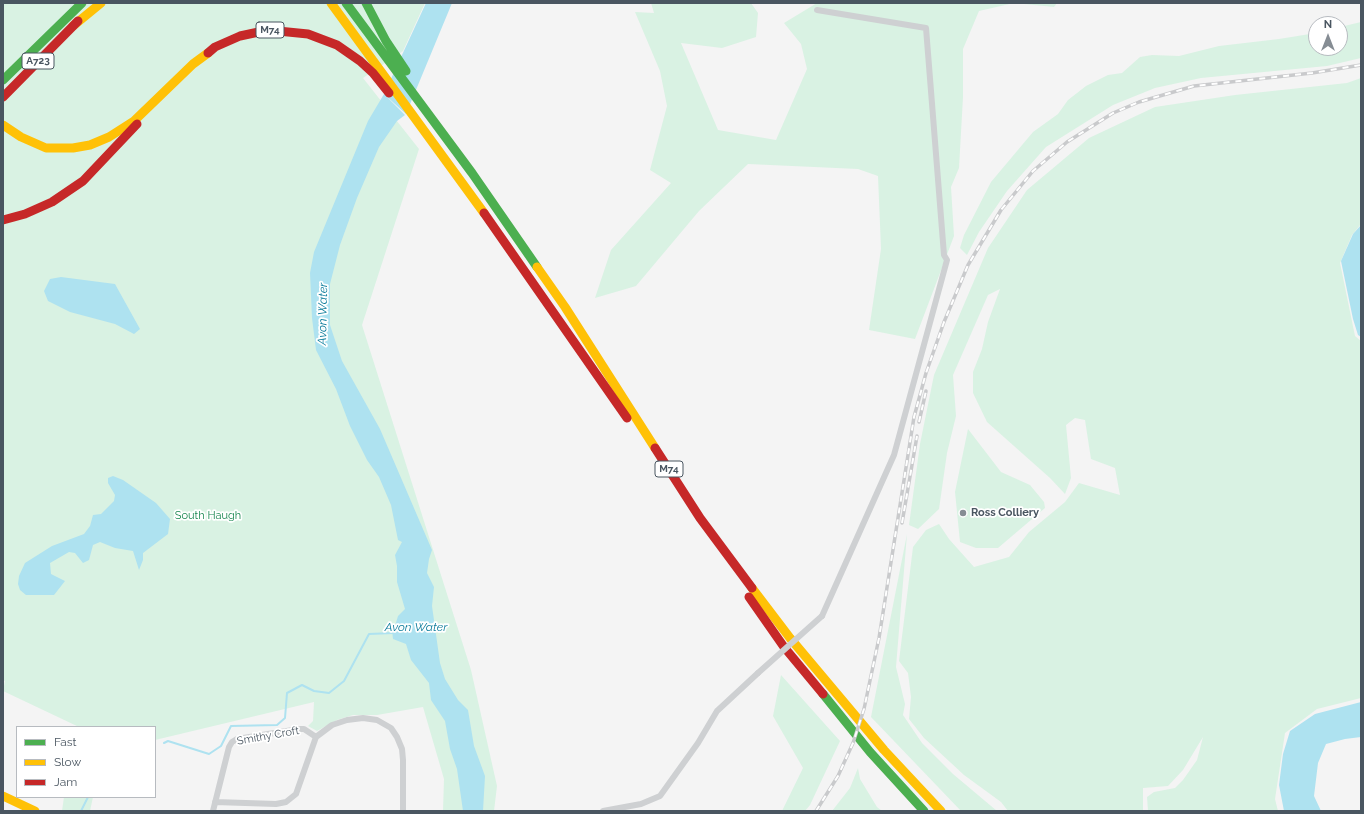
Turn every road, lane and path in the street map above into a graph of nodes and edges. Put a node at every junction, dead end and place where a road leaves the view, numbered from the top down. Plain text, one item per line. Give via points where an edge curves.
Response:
1 (82, 3) edge
2 (96, 3) edge
3 (101, 3) edge
4 (331, 3) edge
5 (346, 3) edge
6 (366, 3) edge
7 (817, 10) dead end
8 (73, 26) junction
9 (3, 80) edge
10 (173, 84) junction
11 (3, 97) edge
12 (424, 102) junction
13 (416, 122) junction
14 (3, 124) edge
15 (3, 220) edge
16 (316, 737) junction
17 (3, 796) edge
18 (215, 802) junction
19 (21, 808) edge
20 (35, 811) edge
21 (213, 811) edge
22 (403, 811) edge
23 (603, 811) edge
24 (924, 811) edge
25 (941, 811) edge

1 - 9 main road, A723
2 - 8 main road, A723
3 - 8 main road
4 - 13 main road, M74
5 - 12 main road, M74
6 - 12 main road, M74
7 - 23 street, bridge via 926,28 944,256 947,260 894,455 822,616 717,711 698,743 660,796 640,804
8 - 11 main road, A723
10 - 13 main road, M74 via 215,47 240,36 268,30 296,31 322,38 348,52 373,73
10 - 14 main road, M74 via 134,121 109,137 90,145 46,148 21,137
10 - 15 main road, M74 via 83,181 52,202
12 - 25 main road, M74 via 565,307 700,518 790,638 884,750
13 - 24 main road, M74 via 493,225 784,647 870,752
16 - 18 street, Smithy Croft via 296,794 286,802
16 - 18 street, Smithy Croft via 304,729 299,729 232,742
16 - 22 street, Smithy Croft via 332,725 363,718 377,720 391,728 402,749
17 - 19 main road
18 - 21 street, Smithy Croft
19 - 20 main road

